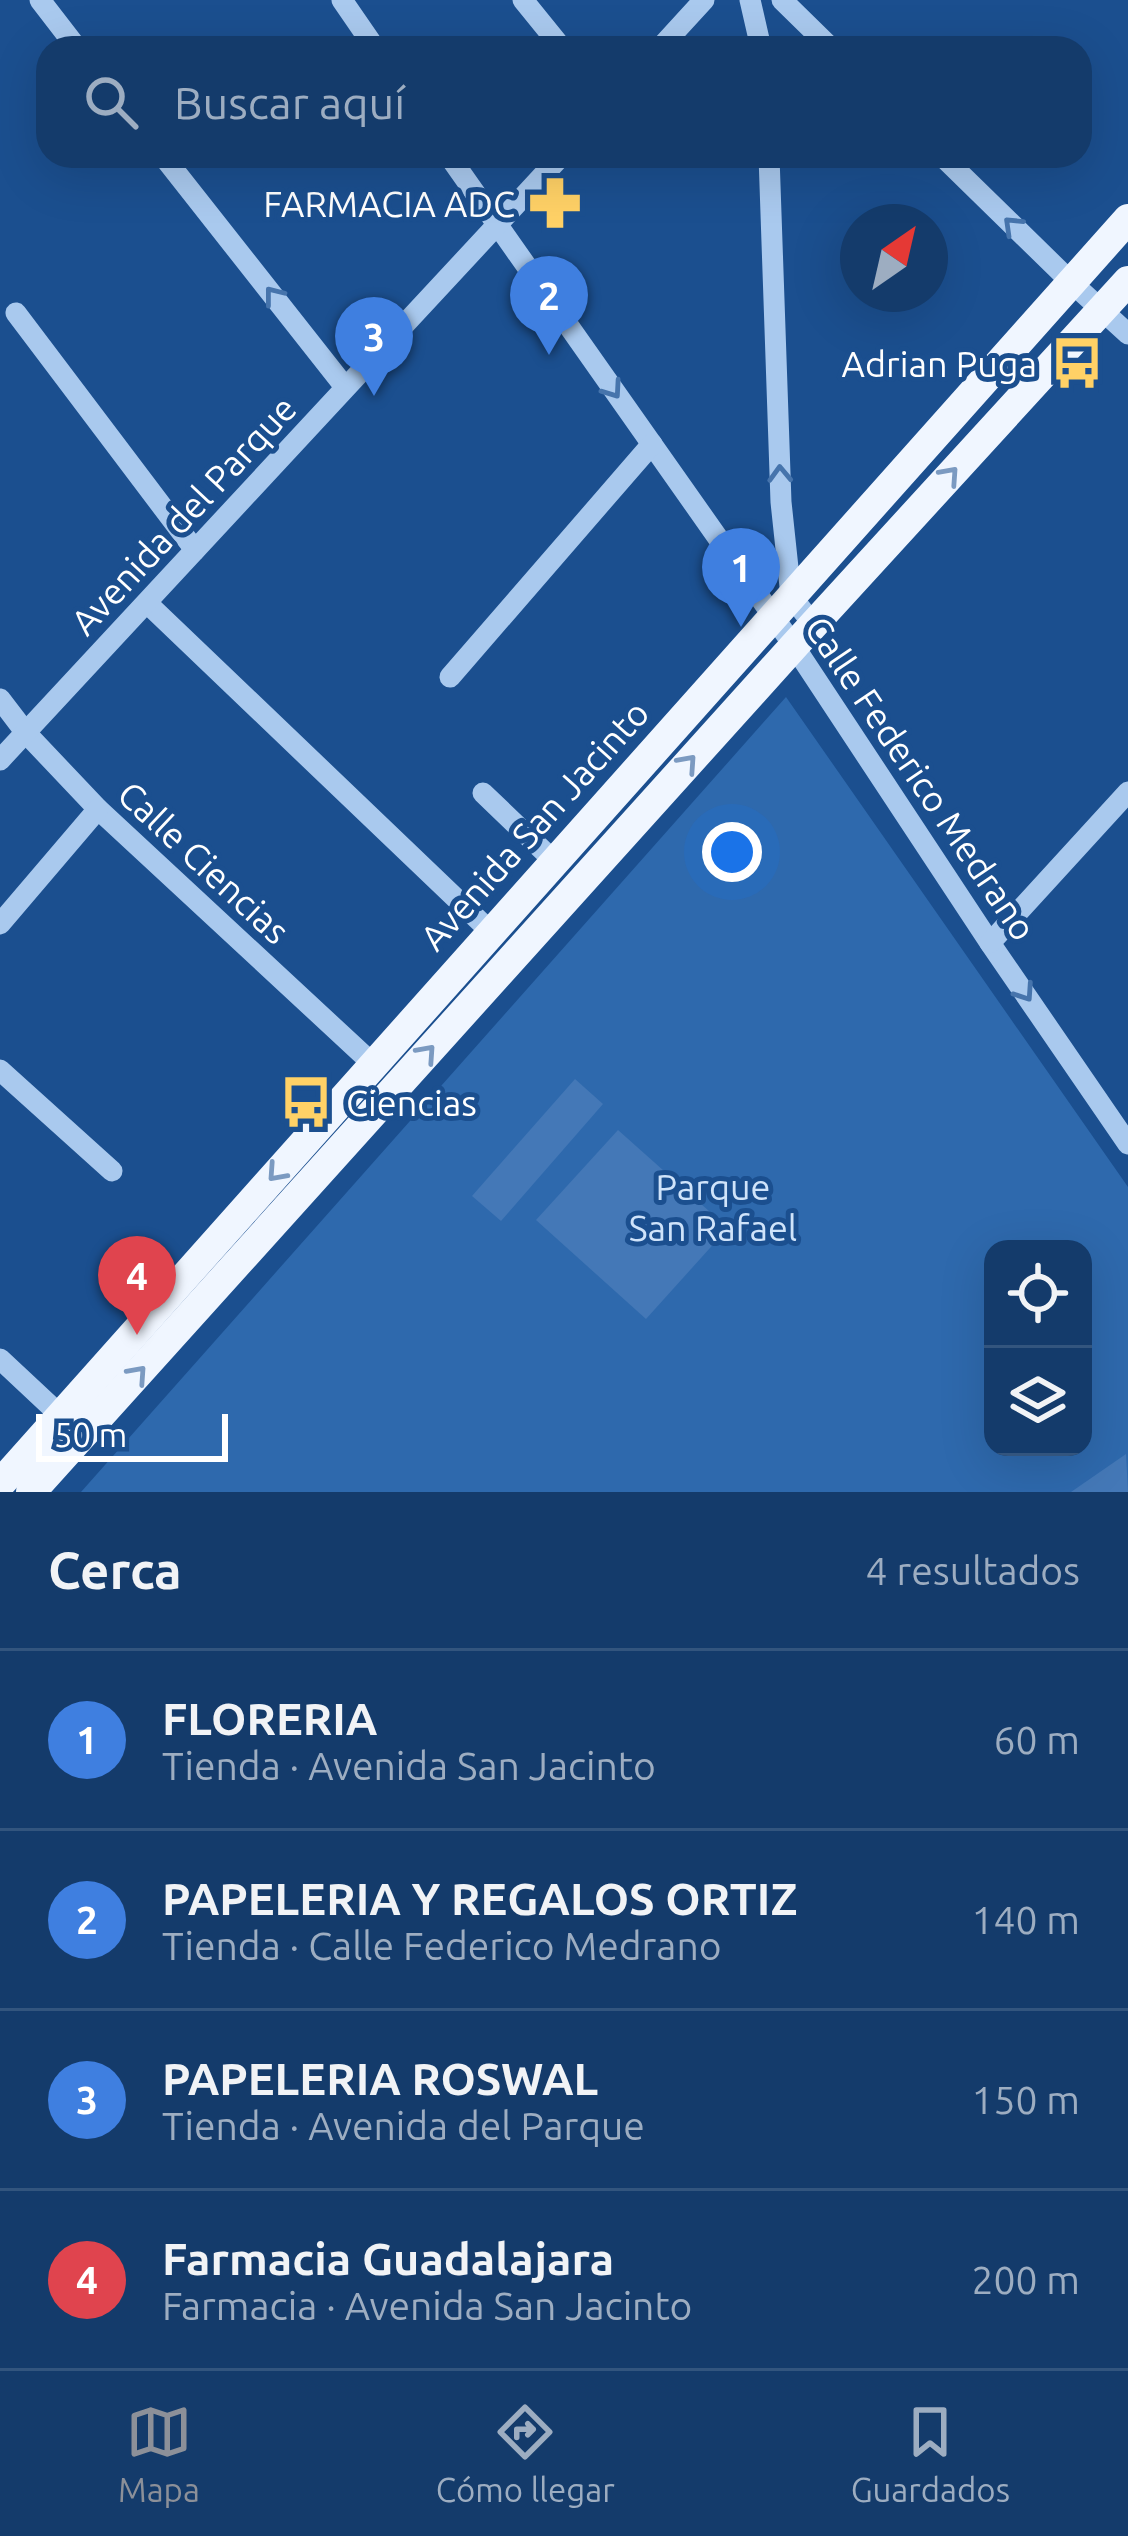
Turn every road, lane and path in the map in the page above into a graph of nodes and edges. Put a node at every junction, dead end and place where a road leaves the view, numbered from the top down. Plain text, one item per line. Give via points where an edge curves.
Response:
1 (40, 0) edge
2 (342, 0) edge
3 (523, 0) edge
4 (704, 0) edge
5 (750, 0) edge
6 (782, 0) edge
7 (68, 36) edge
8 (367, 36) edge
9 (552, 36) edge
10 (671, 36) edge
11 (758, 36) edge
12 (820, 36) edge
13 (172, 168) edge
14 (457, 168) edge
15 (550, 168) edge
16 (769, 168) edge
17 (954, 168) edge
18 (1128, 219) edge
19 (497, 226) junction
20 (1128, 281) edge
21 (1071, 282) junction
22 (1101, 310) junction
23 (16, 313) dead end
24 (1128, 334) edge
25 (345, 387) junction
26 (652, 444) junction
27 (195, 550) junction
28 (147, 603) junction
29 (782, 606) junction
30 (804, 635) junction
31 (450, 676) dead end
32 (0, 699) edge
33 (26, 733) junction
34 (0, 760) edge
35 (1128, 792) edge
36 (484, 794) dead end
37 (98, 808) junction
38 (554, 861) junction
39 (0, 924) edge
40 (491, 932) junction
41 (990, 943) junction
42 (373, 1064) junction
43 (0, 1070) edge
44 (1128, 1144) edge
45 (112, 1171) dead end
46 (0, 1359) edge
47 (59, 1415) junction
48 (0, 1484) edge
49 (32, 1492) edge

1 - 7 street
2 - 8 street
3 - 9 street
4 - 10 street
5 - 11 street
6 - 12 street
25 -> 13 street
14 - 19 street, Calle Federico Medrano
15 - 19 street, Avenida del Parque
29 -> 16 street
21 -> 17 street
18 - 21 main road, Avenida San Jacinto
19 - 25 street, Avenida del Parque
19 -> 26 street, Calle Federico Medrano
20 - 22 main road, Avenida San Jacinto
21 - 22 street
21 - 29 main road, Avenida San Jacinto
22 - 24 street
30 -> 22 main road, Avenida San Jacinto
23 - 27 street
25 - 27 street, Avenida del Parque
26 - 29 street, Calle Federico Medrano
26 - 31 street
27 - 28 street, Avenida del Parque
28 - 33 street, Avenida del Parque
28 - 40 street
29 - 30 street, Calle Federico Medrano
29 - 38 main road, Avenida San Jacinto
30 - 41 street, Calle Federico Medrano
49 -> 30 main road, Avenida San Jacinto
32 - 33 street, Calle Ciencias
33 - 34 street, Avenida del Parque
33 - 37 street, Calle Ciencias
35 - 41 street
36 - 38 street
37 - 39 street
37 - 42 street, Calle Ciencias
38 - 40 main road, Avenida San Jacinto
40 - 42 main road, Avenida San Jacinto
41 -> 44 street, Calle Federico Medrano
42 -> 47 main road, Avenida San Jacinto
43 - 45 street
46 - 47 street
47 - 48 main road, Avenida San Jacinto

